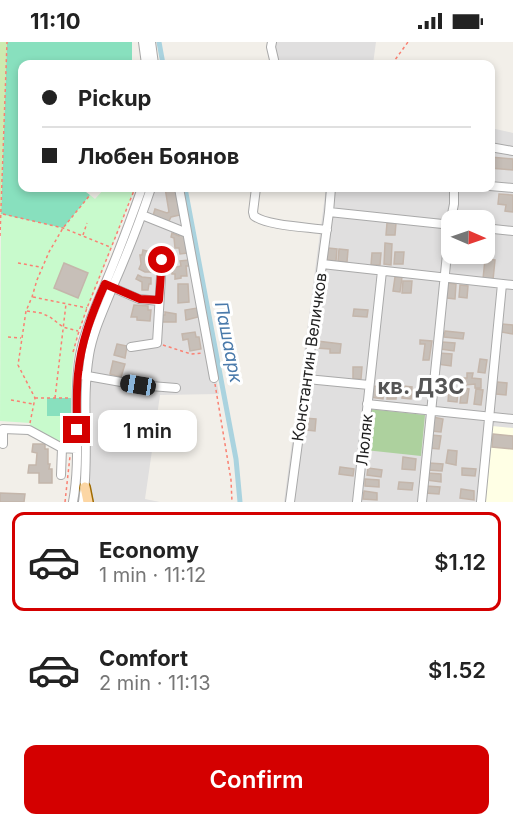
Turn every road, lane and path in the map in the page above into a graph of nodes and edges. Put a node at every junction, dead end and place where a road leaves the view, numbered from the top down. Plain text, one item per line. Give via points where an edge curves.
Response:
1 (7, 42) edge
2 (143, 42) edge
3 (151, 42) edge
4 (272, 42) edge
5 (408, 42) edge
6 (145, 60) edge
7 (153, 60) edge
8 (273, 60) edge
9 (395, 60) edge
10 (495, 148) edge
11 (513, 151) edge
12 (495, 186) edge
13 (513, 188) edge
14 (141, 192) edge
15 (150, 192) edge
16 (180, 192) edge
17 (256, 192) edge
18 (331, 192) edge
19 (454, 192) edge
20 (90, 195) dead end
21 (453, 210) edge
22 (329, 212) junction
23 (1, 214) edge
24 (142, 215) junction
25 (87, 223) dead end
26 (441, 223) edge
27 (63, 228) junction
28 (495, 229) edge
29 (327, 230) junction
30 (513, 231) edge
31 (187, 233) junction
32 (0, 236) edge
33 (83, 236) junction
34 (111, 248) dead end
35 (162, 260) dead end
36 (18, 263) dead end
37 (322, 264) junction
38 (447, 264) edge
39 (41, 268) junction
40 (382, 271) junction
41 (445, 278) junction
42 (502, 284) junction
43 (513, 285) edge
44 (109, 286) junction
45 (32, 297) junction
46 (159, 300) junction
47 (66, 304) junction
48 (87, 308) dead end
49 (26, 311) junction
50 (64, 327) junction
51 (79, 331) dead end
52 (8, 337) dead end
53 (22, 338) junction
54 (157, 343) junction
55 (131, 347) dead end
56 (208, 353) junction
57 (82, 375) junction
58 (214, 378) joint
59 (306, 379) junction
60 (369, 386) junction
61 (176, 388) dead end
62 (35, 398) junction
63 (55, 398) junction
64 (70, 398) dead end
65 (11, 400) dead end
66 (34, 404) junction
67 (368, 404) junction
68 (431, 411) junction
69 (489, 417) junction
70 (513, 419) edge
71 (29, 430) junction
72 (3, 444) dead end
73 (62, 448) junction
74 (77, 449) junction
75 (61, 475) dead end
76 (85, 487) junction
77 (74, 502) edge
78 (83, 502) edge
79 (88, 502) edge
80 (232, 502) edge
81 (290, 502) edge
82 (357, 502) edge
83 (422, 502) edge
84 (481, 502) edge

1 - 23 path
2 - 6 street
3 - 7 street
4 - 8 street
5 - 9 path
10 - 11 street
12 - 13 street
14 - 44 street
15 - 24 street
16 - 31 street
17 - 29 street via 253,212 259,220
18 - 22 street, Константин Величков
19 - 21 street
20 - 27 path
22 - 26 street
22 - 29 street, Константин Величков
23 - 27 path
23 - 32 path
24 - 31 street
24 - 44 street
25 - 33 path
27 - 33 path
27 - 39 path
28 - 30 street
29 - 37 street, Константин Величков
31 - 56 street
33 - 34 path
35 - 46 street
36 - 39 path
37 - 40 street
37 - 59 street, Константин Величков
38 - 41 street
39 - 45 path
40 - 41 street
40 - 60 street, Люляк
41 - 42 street
41 - 68 street
42 - 43 street
42 - 69 street
44 - 46 street via 140,299
44 - 57 street
45 - 47 path
45 - 49 path
46 - 54 street
47 - 48 path
47 - 50 path
49 - 50 path via 41,313
49 - 53 path
50 - 51 path
50 - 63 path
52 - 53 path
53 - 62 path via 18,364
54 - 55 street
54 - 56 path via 191,354
56 - 58 street
57 - 61 street
57 - 74 street
57 - 76 street
58 - 80 path
59 - 60 street
59 - 81 street, Константин Величков
60 - 67 street, Люляк
62 - 63 path
62 - 66 path
63 - 64 path
65 - 66 path
66 - 71 path
67 - 68 street
67 - 82 street, Люляк
68 - 69 street
68 - 83 street
69 - 70 street
69 - 84 street
71 - 72 street via 3,429
71 - 73 street
73 - 74 street
73 - 75 street
74 - 77 street
76 - 78 street
76 - 79 main road

